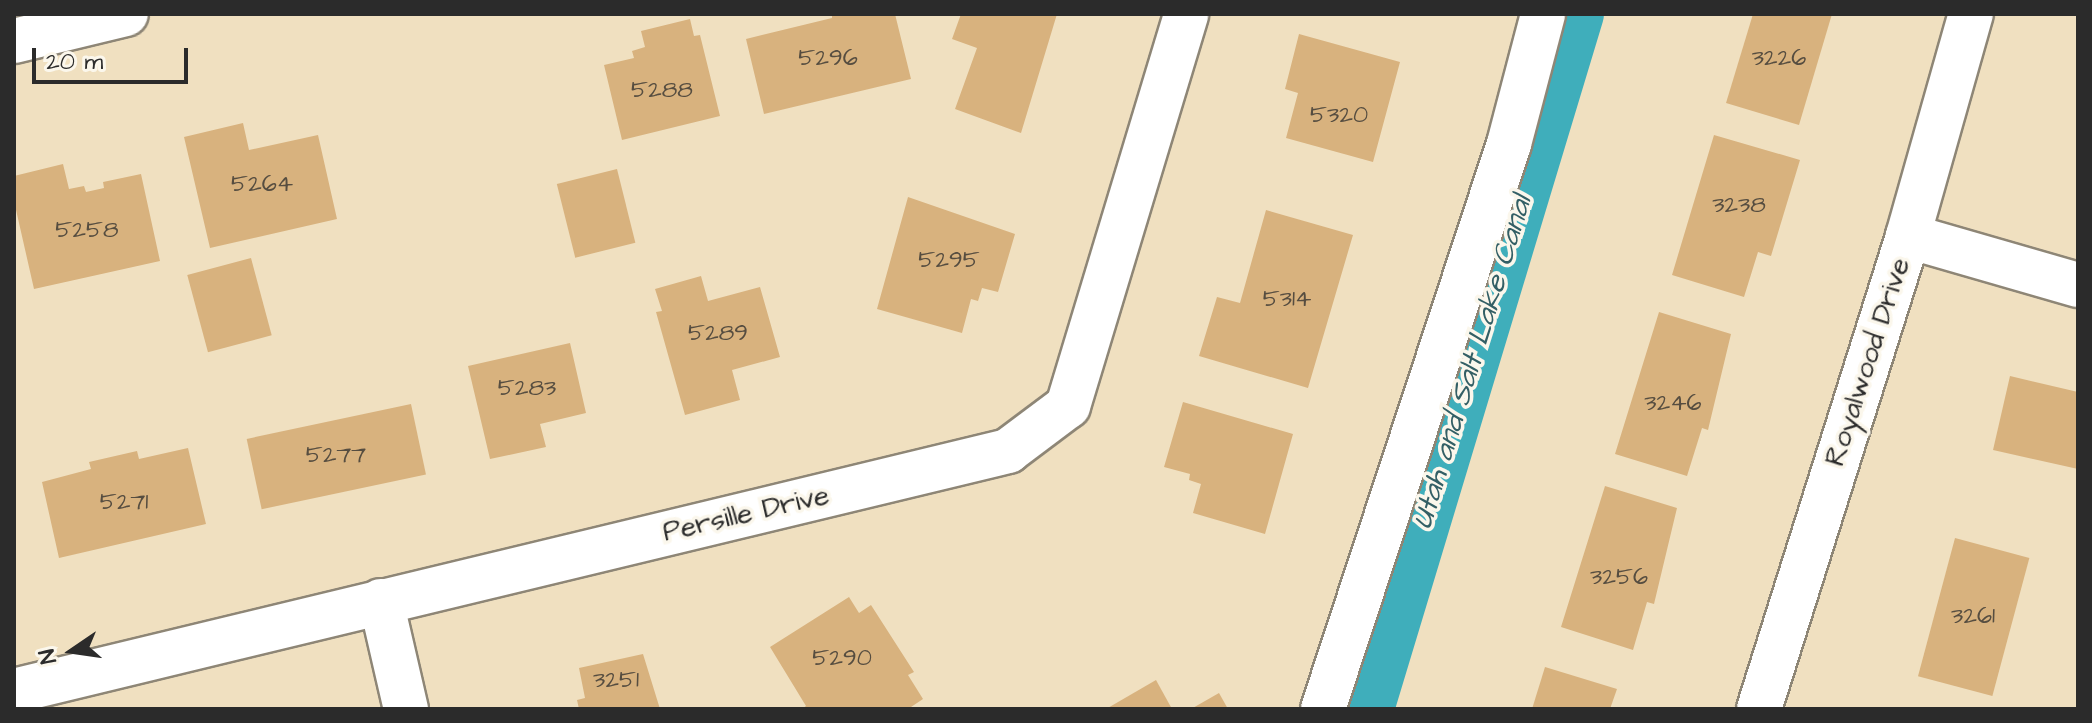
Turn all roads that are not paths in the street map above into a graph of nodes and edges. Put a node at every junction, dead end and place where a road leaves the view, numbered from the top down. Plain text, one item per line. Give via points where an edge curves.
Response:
1 (126, 14) edge
2 (1186, 14) edge
3 (1543, 14) edge
4 (1971, 14) edge
5 (14, 41) edge
6 (1908, 236) junction
7 (2078, 285) edge
8 (381, 601) junction
9 (14, 691) edge
10 (406, 709) edge
11 (1323, 709) edge
12 (1759, 709) edge

1 - 5 street
2 - 8 street, Persille Drive via 1068,406 1008,451
3 - 11 street via 1509,144
4 - 6 street, Royalwood Drive
6 - 7 street
6 - 12 street, Royalwood Drive
8 - 9 street, Persille Drive
8 - 10 street

